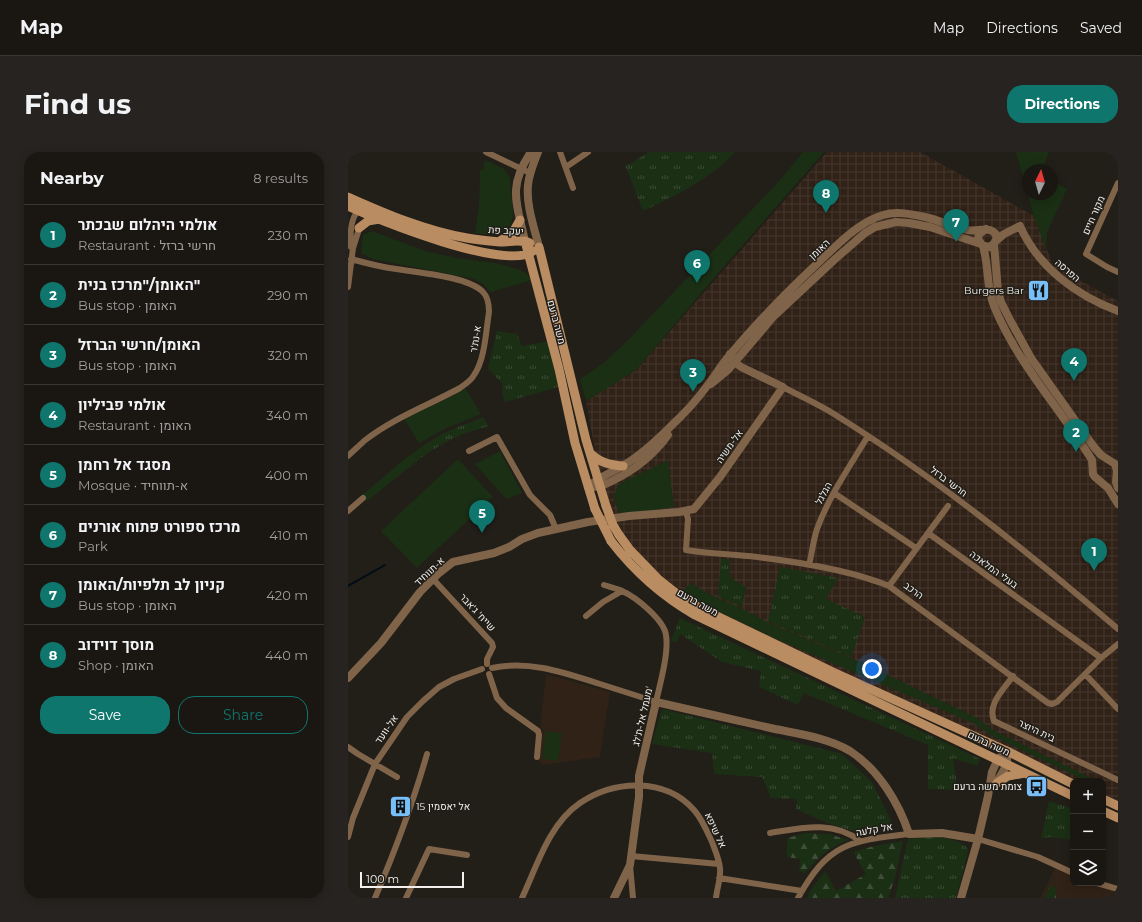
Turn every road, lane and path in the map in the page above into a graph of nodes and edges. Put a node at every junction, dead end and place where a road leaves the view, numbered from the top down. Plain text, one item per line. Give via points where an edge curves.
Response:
1 (486, 152) edge
2 (531, 152) edge
3 (538, 152) edge
4 (560, 152) edge
5 (588, 152) edge
6 (566, 167) junction
7 (521, 169) junction
8 (530, 173) junction
9 (1118, 183) edge
10 (573, 188) dead end
11 (348, 197) edge
12 (348, 206) edge
13 (363, 210) junction
14 (378, 219) junction
15 (520, 220) junction
16 (1020, 226) junction
17 (359, 228) junction
18 (989, 230) junction
19 (525, 241) junction
20 (499, 242) junction
21 (995, 242) junction
22 (982, 245) junction
23 (539, 247) junction
24 (528, 255) junction
25 (508, 256) junction
26 (351, 259) junction
27 (532, 272) junction
28 (1118, 272) edge
29 (348, 287) edge
30 (1118, 311) edge
31 (730, 354) junction
32 (737, 360) junction
33 (783, 386) junction
34 (707, 387) junction
35 (678, 420) junction
36 (868, 436) junction
37 (469, 451) dead end
38 (590, 453) junction
39 (348, 456) edge
40 (1114, 462) edge
41 (622, 466) junction
42 (1093, 470) junction
43 (1116, 475) junction
44 (1102, 482) junction
45 (598, 483) junction
46 (588, 487) junction
47 (1118, 488) edge
48 (834, 493) junction
49 (363, 498) dead end
50 (1118, 504) edge
51 (948, 506) dead end
52 (348, 511) edge
53 (686, 511) junction
54 (556, 529) junction
55 (928, 534) junction
56 (916, 548) junction
57 (809, 566) junction
58 (433, 579) junction
59 (604, 585) dead end
60 (889, 586) junction
61 (622, 591) junction
62 (586, 616) dead end
63 (1118, 629) edge
64 (1118, 644) edge
65 (1101, 658) junction
66 (490, 666) junction
67 (482, 669) junction
68 (489, 674) junction
69 (1085, 674) junction
70 (1013, 676) junction
71 (348, 678) edge
72 (656, 702) junction
73 (1118, 709) edge
74 (348, 747) edge
75 (1007, 751) junction
76 (427, 754) dead end
77 (537, 757) dead end
78 (998, 759) junction
79 (375, 764) junction
80 (1007, 764) junction
81 (1026, 773) junction
82 (397, 777) dead end
83 (1118, 780) edge
84 (1070, 782) edge
85 (997, 783) junction
86 (638, 785) junction
87 (1070, 795) edge
88 (988, 796) junction
89 (1106, 800) edge
90 (1118, 806) edge
91 (1106, 812) edge
92 (1118, 818) edge
93 (770, 833) dead end
94 (909, 834) junction
95 (348, 837) edge
96 (978, 840) junction
97 (860, 842) junction
98 (467, 855) dead end
99 (631, 856) junction
100 (719, 864) junction
101 (630, 865) junction
102 (1070, 872) edge
103 (719, 878) junction
104 (1106, 886) edge
105 (1118, 889) edge
106 (802, 891) junction
107 (375, 898) edge
108 (406, 898) edge
109 (522, 898) edge
110 (614, 898) edge
111 (633, 898) edge
112 (716, 898) edge
113 (798, 898) edge
114 (960, 898) edge

1 - 7 street
2 - 7 street
3 - 8 street
4 - 6 street
5 - 6 street
6 - 10 street
7 - 8 street
7 - 15 street via 517,177 515,195
8 - 23 street via 528,199
9 - 28 street, מקור חיים via 1086,254
11 - 13 main road, יעקב פת
12 - 13 main road, יעקב פת
13 - 14 main road, יעקב פת
13 - 17 street
13 - 20 main road, יעקב פת via 451,235
13 - 26 street via 353,223
14 - 17 main road via 368,221
14 - 25 main road, יעקב פת via 438,240
15 - 19 street
15 - 20 main road via 512,234
16 - 18 street
16 - 21 street
16 - 30 street, הפרסה via 1031,246 1056,275 1095,302
17 - 26 street
18 - 21 street via 996,235
18 - 22 street via 979,234 978,239
18 - 31 street, האומן via 967,230 933,219 896,213 872,219 849,235 768,310
19 - 20 main road, יעקב פת
19 - 23 main road, יעקב פת
19 - 24 main road, משה ברעם
21 - 22 street via 989,247
21 - 40 street via 1001,302 1021,341 1094,447
22 - 32 street, האומן via 930,227 909,223 896,222 875,227 834,260 774,316
22 - 42 street via 987,261 993,305 1002,324 1024,362 1092,460
23 - 24 main road
23 - 38 main road, משה ברעם
24 - 25 main road, יעקב פת
24 - 27 main road, משה ברעם
25 - 27 main road
26 - 29 street
26 - 39 street, א-נת'ר via 382,267 455,279 475,286 487,298 489,312 481,359 474,376 460,388 375,433
27 - 46 main road, משה ברעם
31 - 32 street, חרשי ברזל
31 - 34 street, האומן
32 - 33 street, חרשי ברזל via 752,371
32 - 34 street, האומן
33 - 36 street, חרשי ברזל
33 - 53 street, אל-משיה via 713,487 699,504
34 - 35 street, האומן
35 - 41 street, האומן via 645,450
35 - 45 street, האומן via 662,443 640,465 619,478
36 - 48 street, הגלגל
36 - 63 street, חרשי ברזל via 931,479 1049,571
37 - 54 street via 497,437 530,495 550,515
38 - 41 main road via 601,461
38 - 45 main road, משה ברעם
40 - 42 street via 1100,460
40 - 43 street
41 - 45 street, האומן
42 - 44 street via 1095,478
43 - 44 street via 1111,481
43 - 47 street
44 - 50 street
45 - 46 street, האומן
45 - 75 main road, משה ברעם, bridge via 619,535 658,580 677,594 698,607 834,672
46 - 78 main road, משה ברעם, bridge via 594,509 611,541 630,564 670,599 689,611 831,681
48 - 56 street
48 - 57 street, הגלגל via 816,531
49 - 52 street
51 - 55 street
53 - 54 street, א-תווחיד via 629,516
53 - 57 street, הרכב via 686,550 757,557
54 - 58 street, א-תווחיד via 522,539 494,553 453,562
55 - 56 street
55 - 65 street, בעלי המלאכה
56 - 60 street
57 - 60 street, הרכב via 862,576
58 - 66 street, שייח' ג'אבר via 492,643 493,647 487,659
58 - 71 street, א-תווחיד via 381,643
59 - 61 street, מעמל אל-ת'לג'
60 - 70 street, הרכב
61 - 62 street
61 - 72 street, מעמל אל-ת'לג' via 653,614 666,634 667,645
64 - 65 street, הרכב
65 - 69 street, הרכב
66 - 67 street via 484,666
66 - 68 street via 492,671
66 - 72 street via 523,665 555,670
67 - 68 street via 484,674
67 - 79 street, אל-וועד via 454,679 431,693 407,717
68 - 77 street via 497,698 506,708 538,731
69 - 70 street, הרכב via 1052,704
69 - 73 street
70 - 83 street, בית היוצר via 992,709 994,721
72 - 86 street, מעמל אל-ת'לג'
72 - 94 street via 840,746 861,760 882,780
74 - 79 street
75 - 78 street
75 - 80 street
75 - 84 main road, משה ברעם
76 - 107 street via 398,844
78 - 80 main road, משה ברעם
78 - 88 street via 992,772
79 - 82 street
79 - 95 street, אל-וועד
80 - 81 main road, משה ברעם
80 - 85 street
81 - 85 main road via 1008,776
81 - 87 main road, משה ברעם
85 - 88 street
86 - 99 street, מעמל אל-ת'לג' via 639,797
86 - 100 street, אל שיפא via 665,790 695,810 710,837
86 - 109 street, אל שיפא via 622,786 598,794 571,811 554,831
88 - 96 street
89 - 90 main road
91 - 92 main road
93 - 97 street via 821,827 842,831
94 - 96 street, אל קלעה via 942,833
94 - 97 street, אל קלעה
96 - 102 street via 1038,857
96 - 114 street
97 - 106 street, אל קלעה via 848,844 835,851 821,863
98 - 108 street via 429,849
99 - 100 street
99 - 101 street, מעמל אל-ת'לג'
100 - 103 street, אל שיפא
101 - 110 street, מעמל אל-ת'לג'
101 - 111 street
103 - 106 street
103 - 112 street, אל שיפא
104 - 105 street
106 - 113 street, אל קלעה

